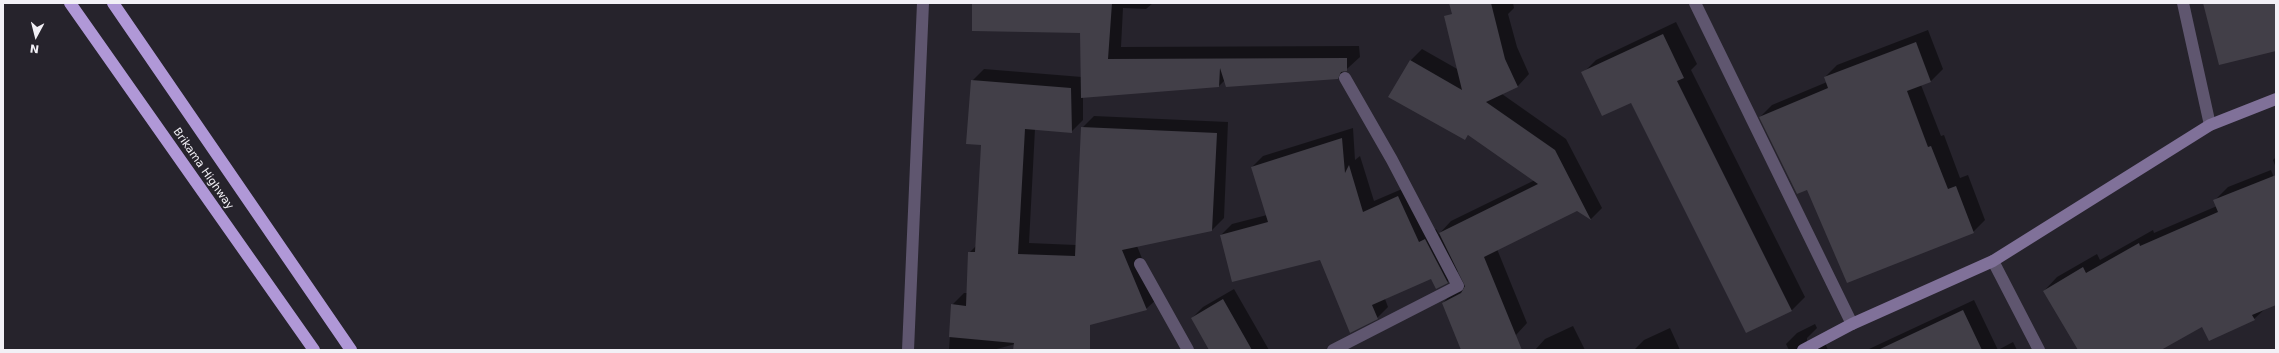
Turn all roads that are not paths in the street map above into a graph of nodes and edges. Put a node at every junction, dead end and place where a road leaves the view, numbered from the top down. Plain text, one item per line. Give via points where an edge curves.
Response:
1 (70, 3) edge
2 (113, 3) edge
3 (923, 3) edge
4 (1694, 3) edge
5 (2183, 3) edge
6 (1345, 78) dead end
7 (2276, 99) edge
8 (2210, 125) junction
9 (1993, 261) junction
10 (1140, 264) dead end
11 (1852, 324) junction
12 (314, 350) edge
13 (351, 350) edge
14 (908, 350) edge
15 (1188, 350) edge
16 (1333, 350) edge
17 (1803, 350) edge
18 (2039, 350) edge

1 - 12 highway, Brikama Highway
2 - 13 highway, Brikama Highway
3 - 14 street
4 - 11 street
5 - 8 street
6 - 16 street via 1392,160 1458,286
7 - 8 street
8 - 9 street
9 - 11 street
9 - 18 street
10 - 15 street
11 - 17 street

